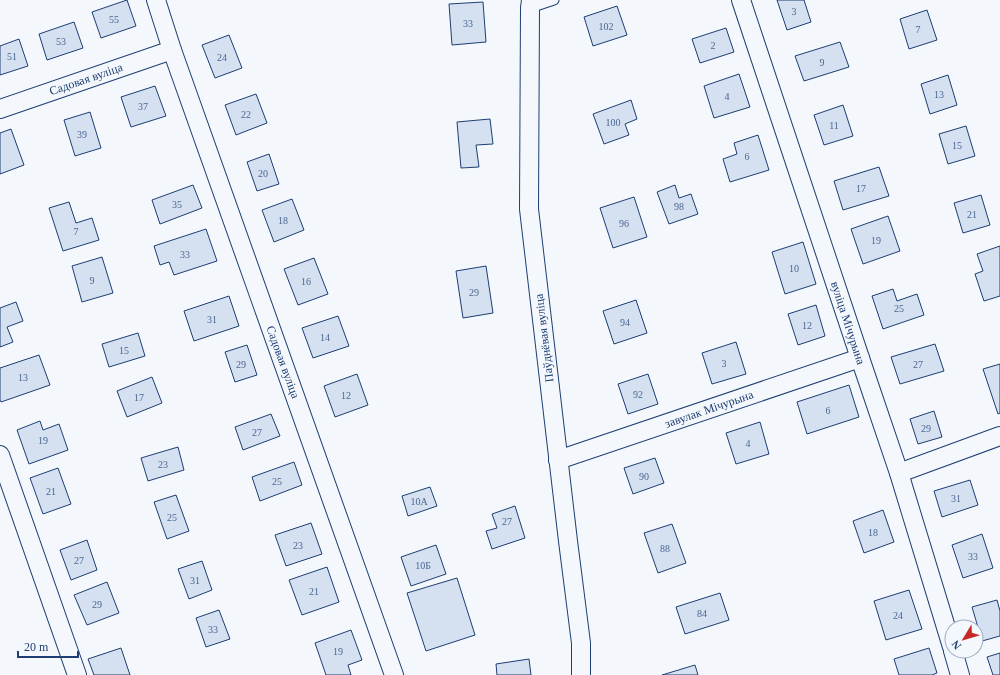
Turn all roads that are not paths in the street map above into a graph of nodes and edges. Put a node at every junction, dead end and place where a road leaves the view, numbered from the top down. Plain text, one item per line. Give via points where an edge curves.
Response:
1 (156, 0) edge
2 (554, 0) edge
3 (741, 0) edge
4 (530, 4) edge
5 (172, 50) junction
6 (0, 109) edge
7 (860, 358) junction
8 (1000, 436) edge
9 (0, 455) edge
10 (558, 460) junction
11 (899, 473) junction
12 (944, 622) edge
13 (955, 659) edge
14 (77, 675) edge
15 (394, 675) edge
16 (581, 675) edge
17 (960, 675) edge

1 - 5 street, Садовая вуліца
2 - 4 lane
3 - 7 street, вуліца Мічурына
4 - 10 street, Паўднёвая вуліца via 529,209
5 - 6 street, Садовая вуліца
5 - 15 street, Садовая вуліца
7 - 10 street, завулак Мічурына
7 - 11 street, вуліца Мічурына
8 - 11 street
9 - 14 street
10 - 16 street, Паўднёвая вуліца via 581,643
11 - 12 street, вуліца Мічурына
13 - 17 street

